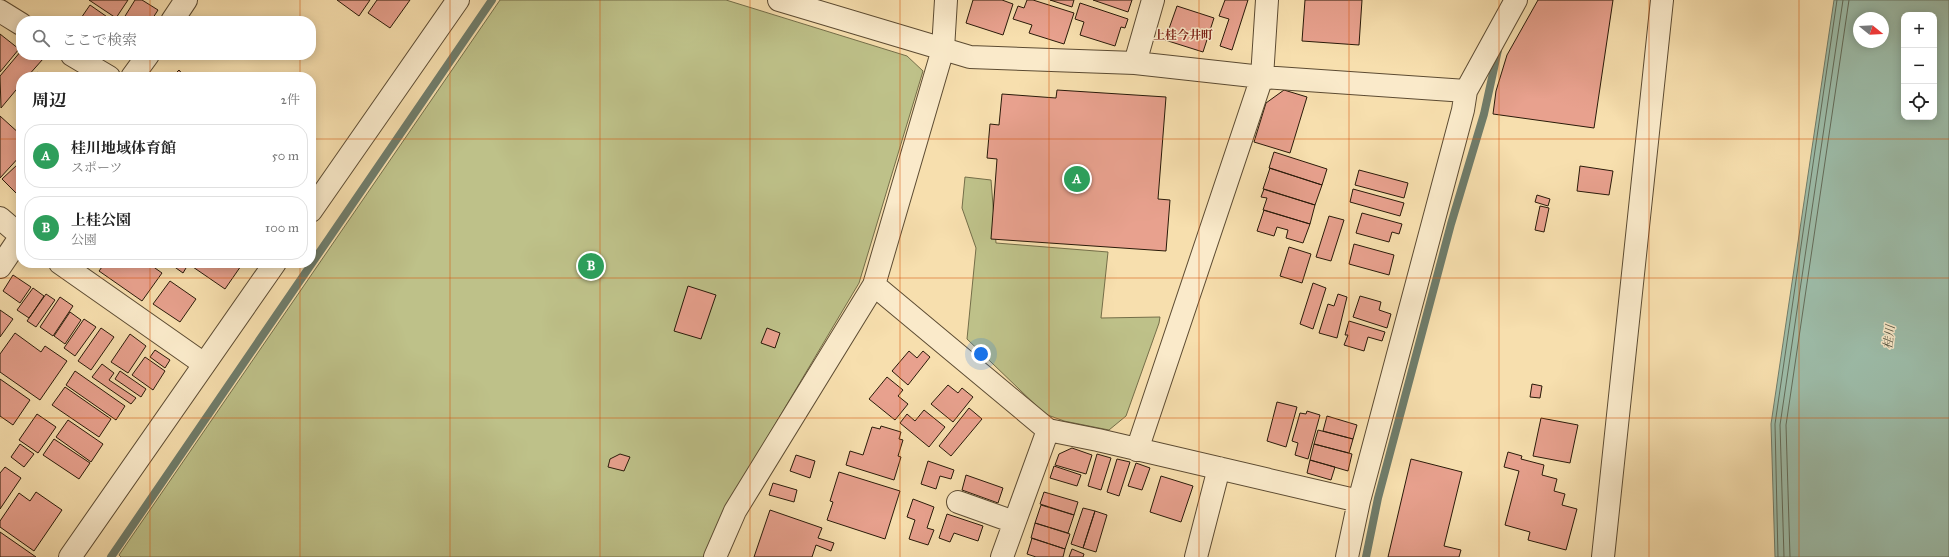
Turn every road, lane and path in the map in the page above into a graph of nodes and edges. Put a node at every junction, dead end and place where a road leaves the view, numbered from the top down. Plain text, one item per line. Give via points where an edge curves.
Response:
1 (186, 0) edge
2 (458, 0) edge
3 (779, 0) edge
4 (946, 0) edge
5 (1153, 0) edge
6 (1267, 0) edge
7 (1516, 0) edge
8 (1662, 0) edge
9 (0, 11) edge
10 (175, 16) edge
11 (16, 21) edge
12 (943, 49) junction
13 (80, 60) edge
14 (144, 60) edge
15 (1135, 63) junction
16 (101, 72) edge
17 (136, 72) edge
18 (1262, 77) junction
19 (1466, 91) junction
20 (316, 204) edge
21 (0, 218) edge
22 (16, 232) edge
23 (16, 243) edge
24 (0, 267) edge
25 (67, 268) edge
26 (271, 268) edge
27 (874, 285) junction
28 (204, 364) junction
29 (1048, 430) junction
30 (1136, 450) junction
31 (1219, 468) junction
32 (1359, 501) junction
33 (958, 502) dead end
34 (1014, 522) junction
35 (70, 557) edge
36 (716, 557) edge
37 (1002, 557) edge
38 (1196, 557) edge
39 (1347, 557) edge
40 (1603, 557) edge

1 - 10 street
2 - 20 street
3 - 12 street
4 - 12 street
5 - 15 street
6 - 18 street
7 - 19 street
8 - 40 street
9 - 11 street
12 - 15 street via 970,57
12 - 27 street
13 - 16 street
14 - 17 street
15 - 18 street
18 - 19 street
18 - 30 street
19 - 32 street
21 - 22 street
23 - 24 street
25 - 28 street
26 - 28 street
27 - 29 street
27 - 36 street via 735,511
28 - 35 street
29 - 30 street
29 - 34 street
30 - 31 street
31 - 32 street
31 - 38 street
32 - 39 street
33 - 34 street
34 - 37 street

